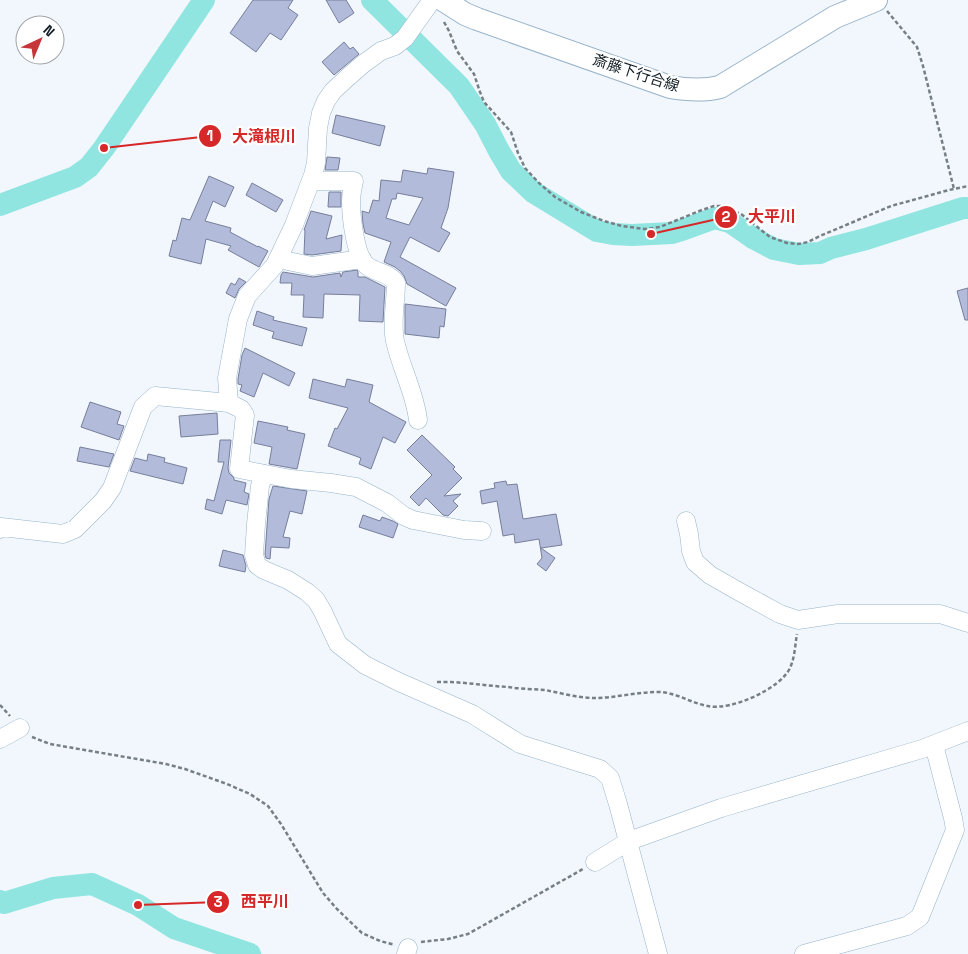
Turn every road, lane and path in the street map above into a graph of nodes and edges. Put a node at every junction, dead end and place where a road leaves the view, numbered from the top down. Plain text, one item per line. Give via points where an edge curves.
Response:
1 (435, 1) edge
2 (881, 5) edge
3 (311, 181) junction
4 (968, 186) edge
5 (954, 189) junction
6 (278, 259) junction
7 (362, 259) junction
8 (229, 403) junction
9 (418, 420) dead end
10 (264, 474) junction
11 (686, 521) dead end
12 (0, 528) edge
13 (482, 531) dead end
14 (798, 620) junction
15 (968, 623) edge
16 (423, 692) junction
17 (20, 728) joint
18 (968, 731) edge
19 (0, 739) edge
20 (934, 745) junction
21 (629, 841) junction
22 (595, 862) joint
23 (407, 951) edge
24 (658, 954) edge
25 (804, 954) edge

1 - 2 main road, 斎藤下行合線 via 477,19 683,90 720,87 835,17
1 - 3 street via 405,38 363,64 326,101 318,128 316,163
1 - 5 path via 456,51 474,74 484,102 511,132 525,168 555,197 604,221 622,226 660,227 708,208 723,206 742,214 770,237 798,244 890,206
2 - 5 path via 917,47
3 - 6 street
3 - 7 street via 354,181 351,199 354,238
4 - 5 path
6 - 7 street via 312,266
6 - 8 street via 247,296 238,319 227,378
7 - 9 street via 396,283 395,340
8 - 10 street via 245,415 240,469
8 - 12 street via 155,396 143,407 112,488 75,529 63,534
10 - 13 street via 356,487 413,520
10 - 16 street via 256,524 254,555 257,565 288,580 316,600 338,644 346,651 366,665
11 - 14 street via 695,562 738,591
14 - 15 street via 838,614 940,614
14 - 16 path via 795,652 787,672 766,690 736,704 707,706 674,693 641,692 593,699 544,690 451,682 433,682
16 - 21 street via 472,714 520,744 600,769 610,778
17 - 19 street
17 - 23 path via 50,744 186,769 254,796 268,806 322,893 336,909 362,933
18 - 20 street
20 - 21 street via 721,808
20 - 25 street via 955,830 920,917 907,926
21 - 22 street
21 - 24 street
22 - 23 path via 468,934 420,943

